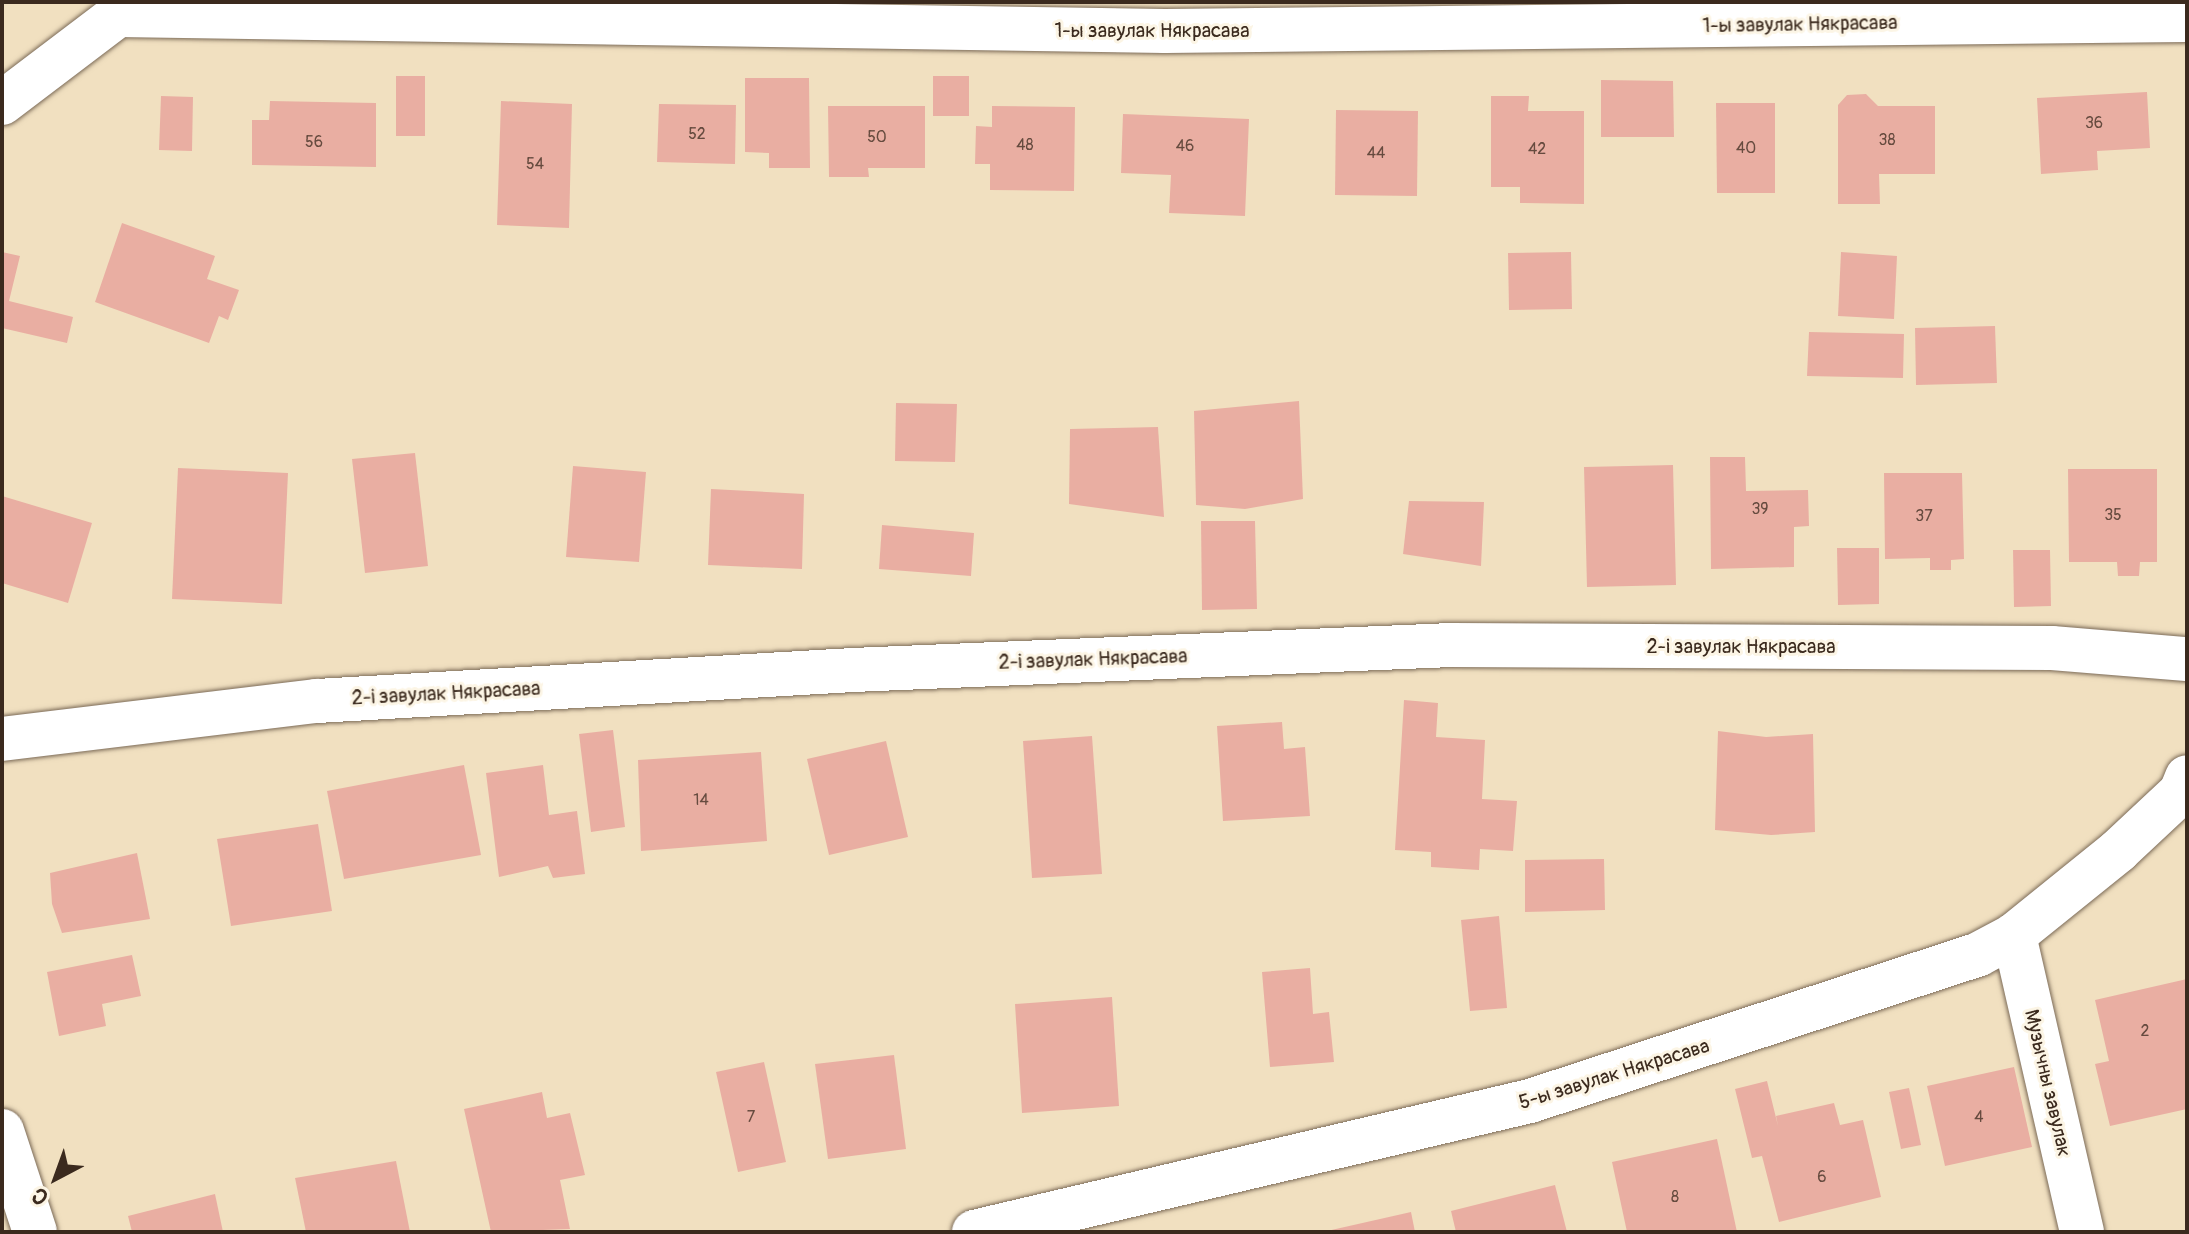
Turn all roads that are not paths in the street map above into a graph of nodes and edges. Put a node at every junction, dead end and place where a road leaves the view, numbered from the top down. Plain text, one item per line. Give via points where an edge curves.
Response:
1 (120, 9) edge
2 (2187, 20) edge
3 (2, 103) edge
4 (2187, 659) edge
5 (2, 739) edge
6 (2187, 777) edge
7 (2014, 935) junction
8 (2, 1131) edge
9 (35, 1232) edge
10 (974, 1232) edge
11 (2082, 1232) edge

1 - 2 street, 1-ы завулак Някрасава via 1165,31
1 - 3 street
4 - 5 street, 2-і завулак Някрасава via 2052,648 1452,645 853,670 317,701
6 - 7 street, 5-ы завулак Някрасава via 2181,792 2118,851
7 - 10 street, 5-ы завулак Някрасава via 1979,954 1882,990 1530,1101
7 - 11 street, Музычны завулак
8 - 9 street

